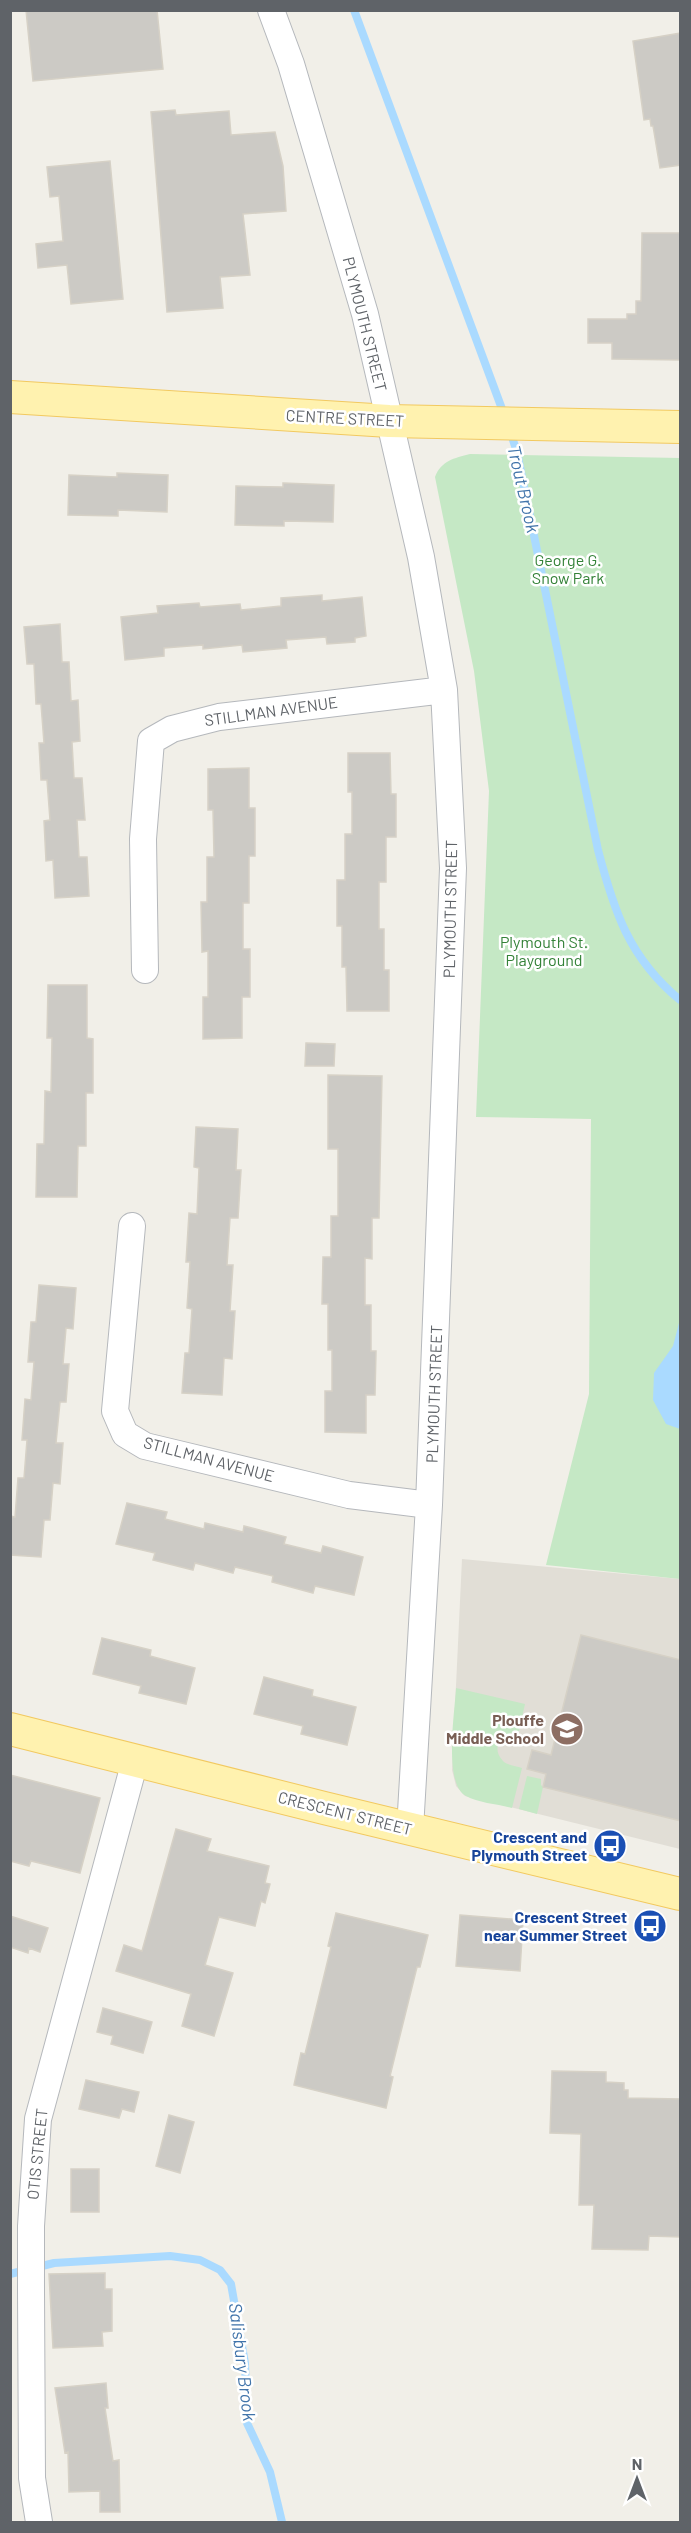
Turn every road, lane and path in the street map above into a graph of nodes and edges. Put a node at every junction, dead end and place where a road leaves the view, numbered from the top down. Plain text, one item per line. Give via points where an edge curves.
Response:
1 (271, 10) edge
2 (10, 397) edge
3 (389, 421) junction
4 (681, 427) edge
5 (444, 690) junction
6 (146, 970) dead end
7 (132, 1226) dead end
8 (429, 1505) junction
9 (10, 1729) edge
10 (135, 1761) junction
11 (410, 1829) junction
12 (681, 1894) edge
13 (39, 2523) edge

1 - 3 street, PLYMOUTH STREET via 291,64 365,314
2 - 3 main road, CENTRE STREET
3 - 4 main road, CENTRE STREET
3 - 5 street, PLYMOUTH STREET via 422,557
5 - 6 street, STILLMAN AVENUE via 219,717 172,729 151,741 143,839
5 - 8 street, PLYMOUTH STREET via 453,868
7 - 8 street, STILLMAN AVENUE via 115,1411 125,1434 145,1446 339,1492
8 - 11 street, PLYMOUTH STREET
9 - 10 main road, CRESCENT STREET
10 - 11 main road, CRESCENT STREET
10 - 13 street, OTIS STREET via 38,2119 31,2291 32,2478
11 - 12 main road, CRESCENT STREET

